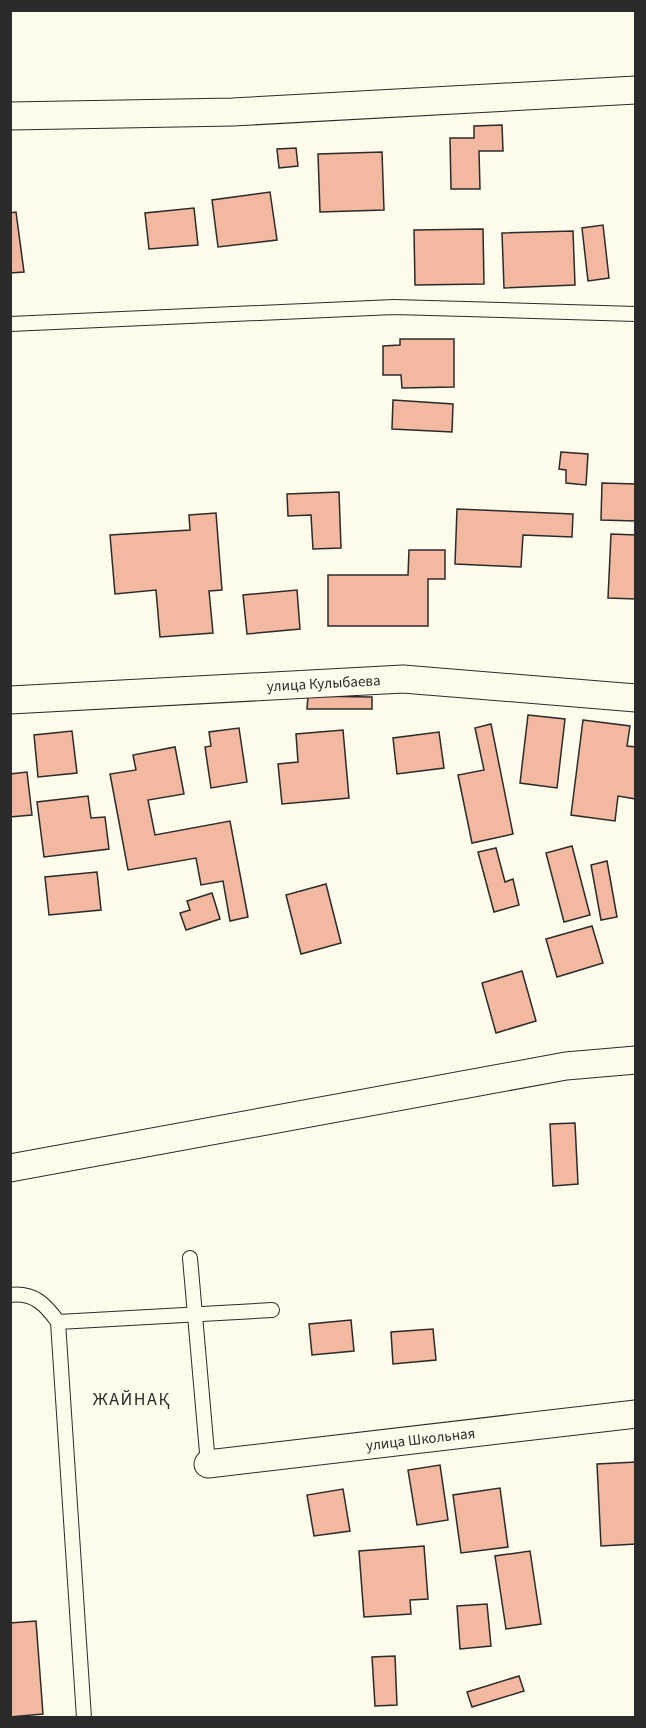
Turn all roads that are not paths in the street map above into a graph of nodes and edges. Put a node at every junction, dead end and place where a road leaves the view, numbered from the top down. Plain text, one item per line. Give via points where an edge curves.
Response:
1 (636, 90) edge
2 (10, 116) edge
3 (636, 314) edge
4 (10, 324) edge
5 (636, 698) edge
6 (10, 700) edge
7 (636, 1060) edge
8 (10, 1168) edge
9 (190, 1258) dead end
10 (10, 1295) edge
11 (272, 1310) dead end
12 (196, 1316) junction
13 (58, 1322) junction
14 (636, 1414) edge
15 (208, 1464) joint
16 (84, 1718) edge

1 - 2 street via 233,112
3 - 4 lane via 394,307
5 - 6 street, улица Кулыбаева via 403,679
7 - 8 street via 566,1066
9 - 12 lane
10 - 13 lane via 44,1302
11 - 12 lane
12 - 13 lane
12 - 15 lane
13 - 16 lane
14 - 15 street, улица Школьная

